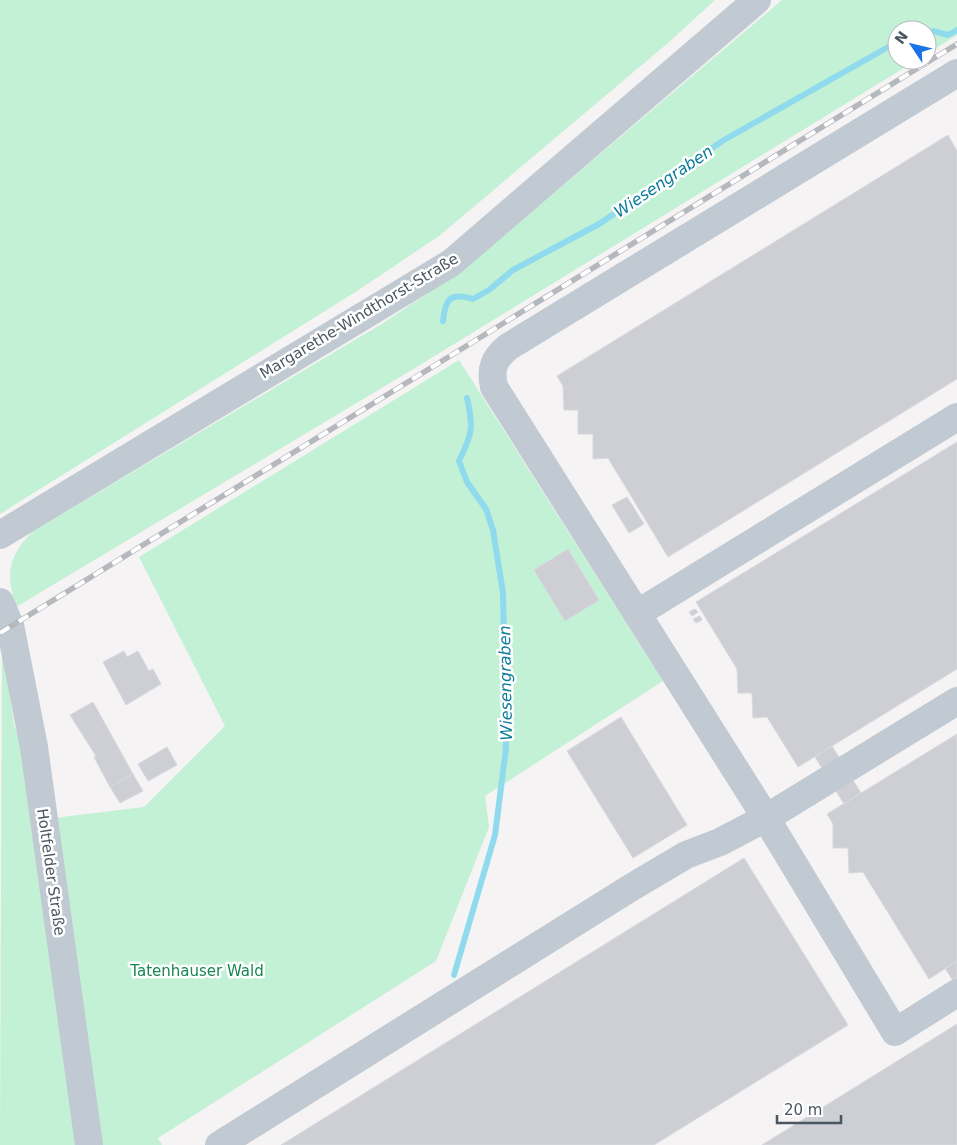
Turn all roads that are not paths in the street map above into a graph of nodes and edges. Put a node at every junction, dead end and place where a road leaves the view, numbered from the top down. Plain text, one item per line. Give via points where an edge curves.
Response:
1 (757, 0) edge
2 (954, 83) edge
3 (957, 417) edge
4 (0, 535) edge
5 (0, 602) edge
6 (638, 613) junction
7 (957, 701) edge
8 (766, 818) junction
9 (957, 993) edge
10 (89, 1145) edge
11 (219, 1145) edge

1 - 4 street, Margarethe-Windthorst-Straße via 450,263
2 - 6 street via 496,357 491,372 494,387
3 - 6 street
5 - 10 street, Holtfelder Straße via 10,625 34,747
6 - 8 street
7 - 8 street
8 - 9 street via 895,1032
8 - 11 street via 686,855 632,887

